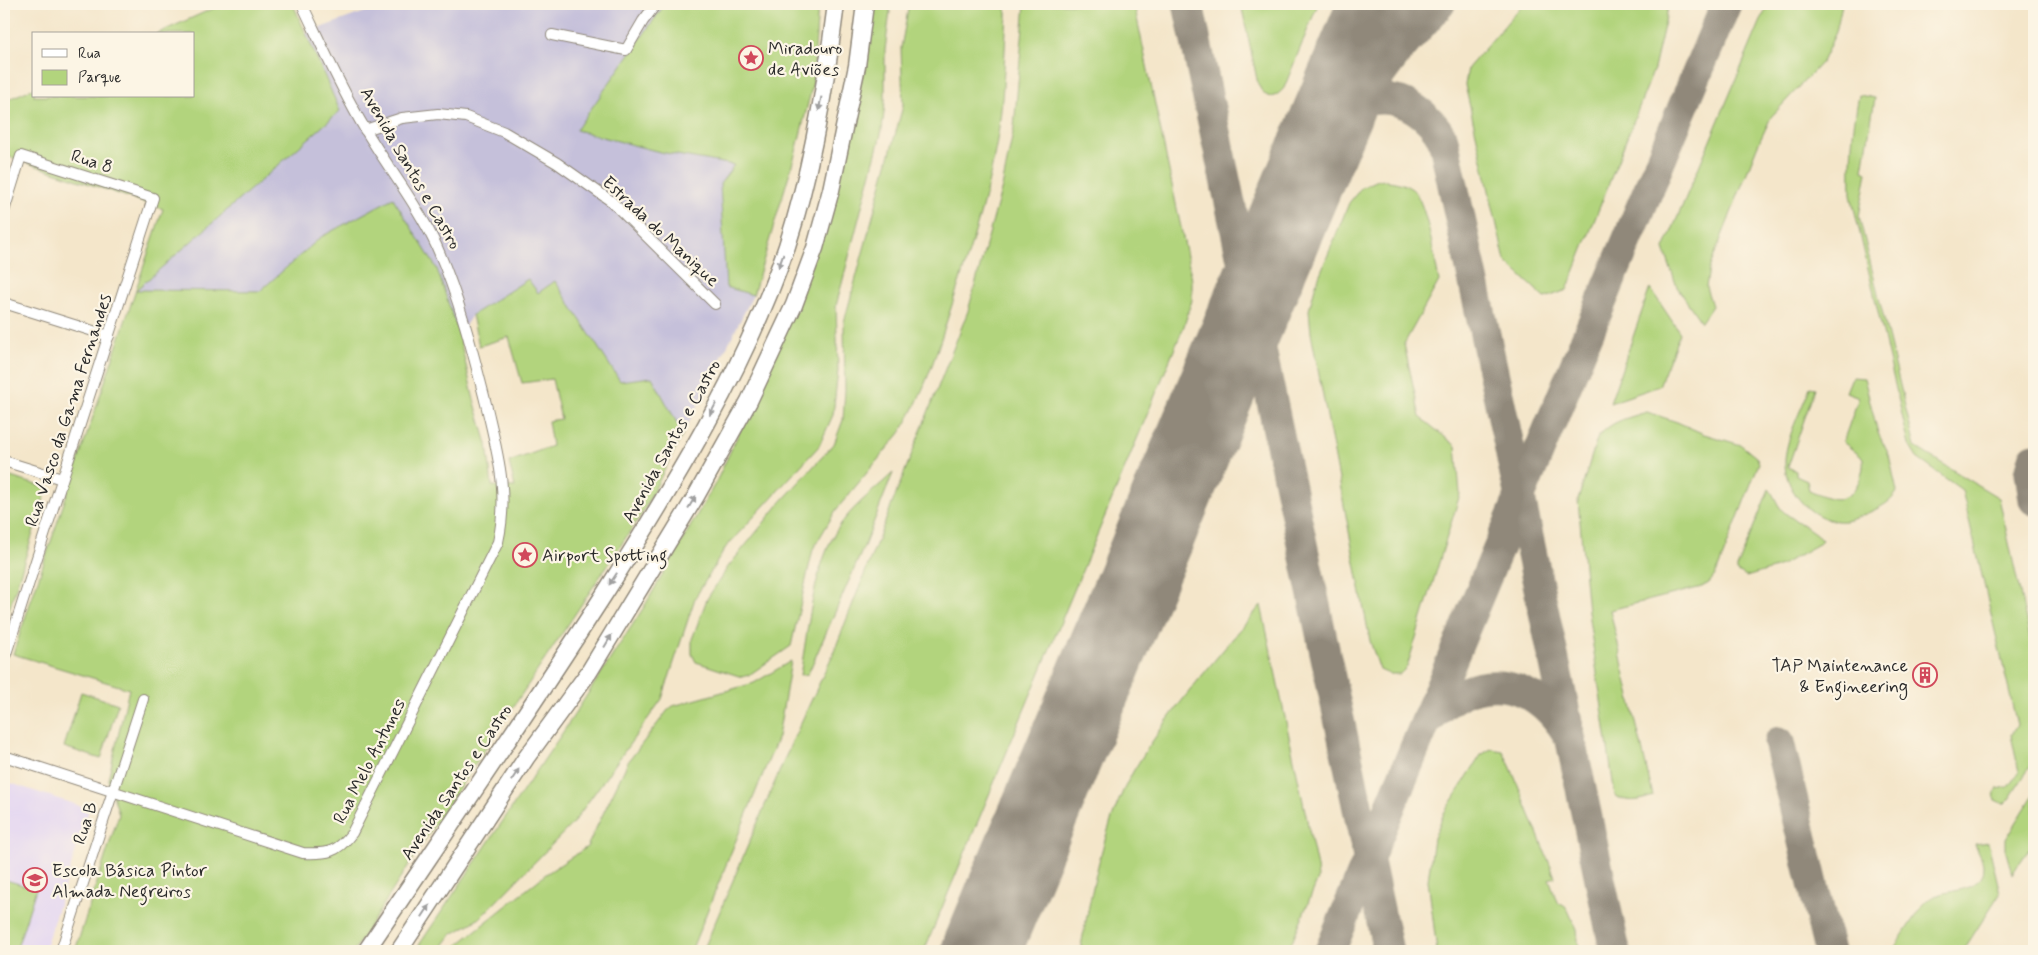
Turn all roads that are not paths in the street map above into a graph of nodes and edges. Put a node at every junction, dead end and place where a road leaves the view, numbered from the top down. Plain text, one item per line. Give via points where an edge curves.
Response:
1 (302, 4) edge
2 (656, 4) edge
3 (836, 4) edge
4 (865, 4) edge
5 (552, 34) dead end
6 (365, 130) junction
7 (153, 198) joint
8 (4, 210) edge
9 (4, 303) edge
10 (715, 304) dead end
11 (109, 336) junction
12 (495, 443) joint
13 (4, 461) edge
14 (62, 479) junction
15 (4, 660) edge
16 (143, 699) dead end
17 (4, 756) edge
18 (113, 791) junction
19 (61, 951) edge
20 (366, 951) edge
21 (399, 951) edge

1 - 6 street, Avenida Santos e Castro
2 - 5 street via 626,50
3 -> 20 main road, Avenida Santos e Castro via 830,55 813,140 787,245 765,305 733,372 668,495 536,700
21 -> 4 main road via 526,758 589,672 696,496 749,400 794,305 815,248 831,190 857,66
6 - 10 street, Estrada do Manique via 402,118 438,114 466,117 504,132 557,163 611,201
6 - 12 street, Avenida Santos e Castro via 435,244 461,312
7 - 8 street, Rua 8 via 21,156
7 - 11 street, Rua Vasco da Gama Fernandes
9 - 11 street
11 - 14 street, Rua Vasco da Gama Fernandes
12 - 18 street, Rua Melo Antunes via 504,502 498,542 344,844 333,851 303,853
13 - 14 street
14 - 15 street, Rua Vasco da Gama Fernandes
16 - 18 street, Rua B
17 - 18 street, Rua Melo Antunes
18 - 19 street, Rua B

